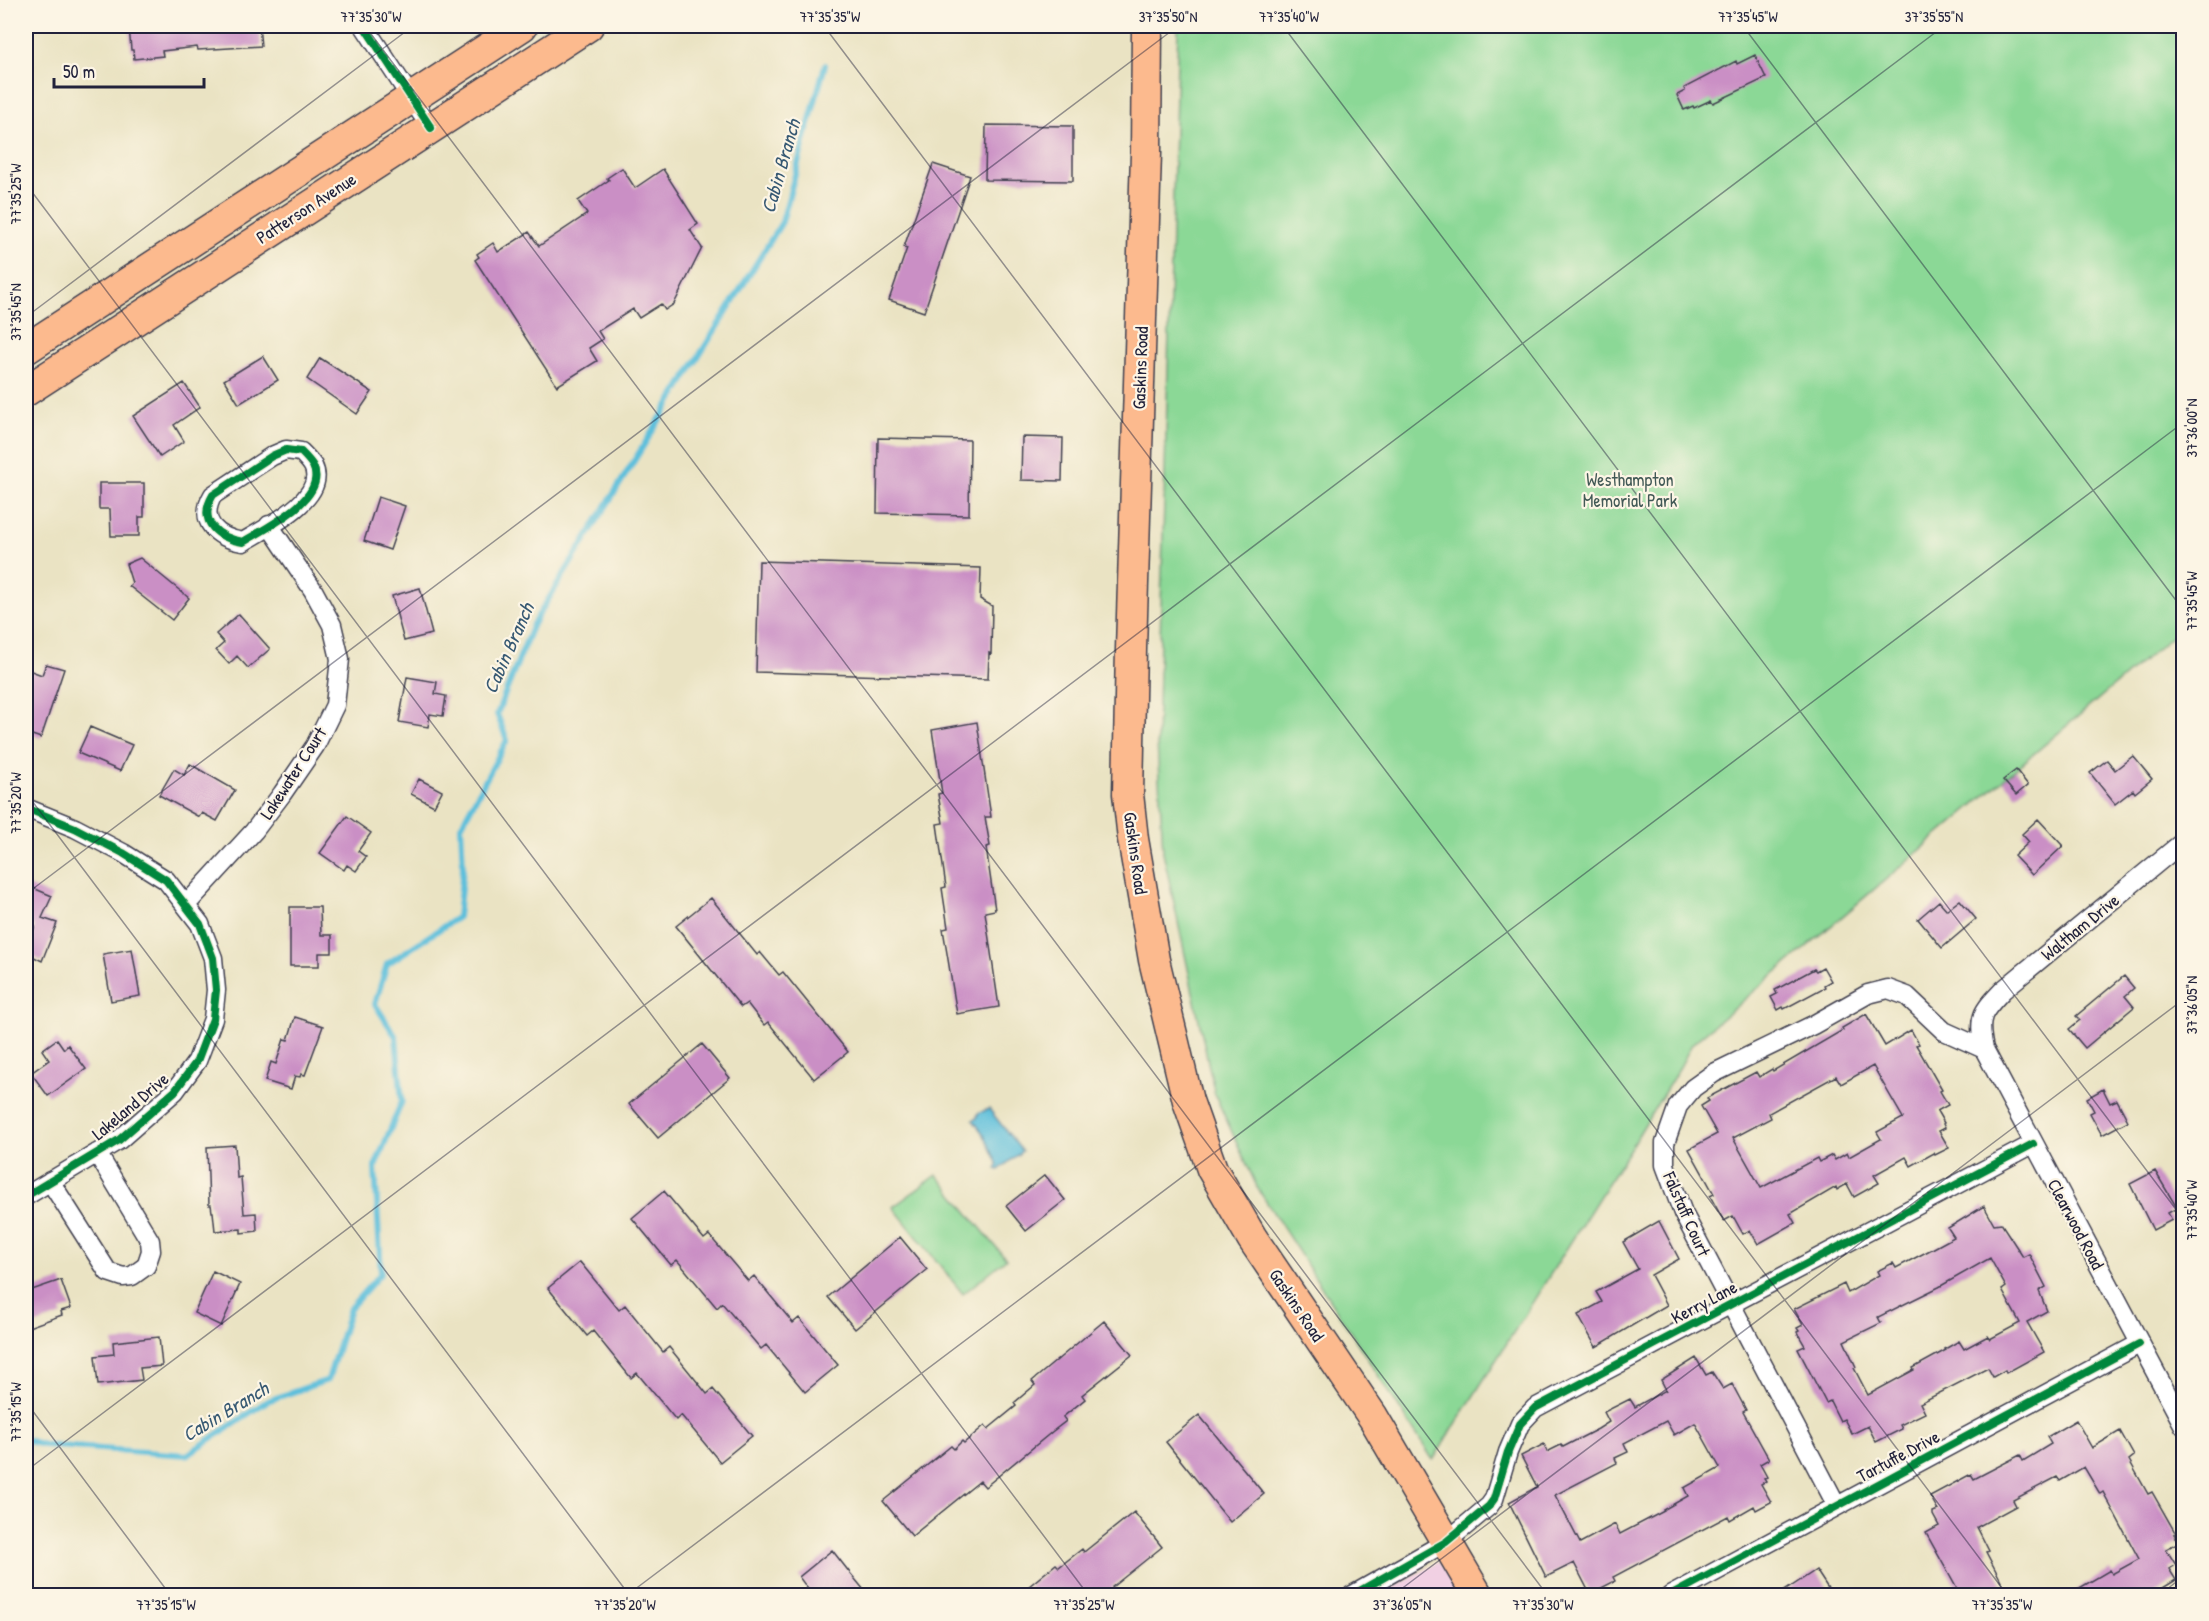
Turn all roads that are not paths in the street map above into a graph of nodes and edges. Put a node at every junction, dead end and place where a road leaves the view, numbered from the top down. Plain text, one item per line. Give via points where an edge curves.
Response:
1 (364, 26) edge
2 (522, 26) edge
3 (588, 26) edge
4 (1147, 26) edge
5 (411, 98) junction
6 (431, 128) junction
7 (26, 349) edge
8 (26, 391) edge
9 (270, 525) junction
10 (26, 808) edge
11 (2184, 842) edge
12 (186, 905) junction
13 (1982, 1017) joint
14 (1984, 1049) junction
15 (2033, 1144) junction
16 (97, 1153) junction
17 (50, 1181) junction
18 (26, 1196) edge
19 (1731, 1305) junction
20 (2139, 1344) junction
21 (2184, 1426) edge
22 (1837, 1506) junction
23 (1446, 1542) junction
24 (1351, 1596) edge
25 (1478, 1596) edge
26 (1670, 1596) edge

1 - 5 street
2 - 5 main road, Patterson Avenue
3 - 6 main road, Patterson Avenue
4 - 23 main road, Gaskins Road via 1128,794 1154,960 1188,1101 1212,1169 1252,1238 1373,1417
5 - 6 street
5 - 7 main road, Patterson Avenue
6 - 8 main road, Patterson Avenue
9 - 9 street via 243,542 229,540 209,522 209,502 221,489 272,456 286,450 301,452 313,467 315,480 309,496
9 - 12 street, Lakewater Court via 332,625 340,659 335,705 315,746 268,813
10 - 12 street, Lakeland Drive via 132,858 166,879
11 - 13 street, Waltham Drive via 2003,990
12 - 16 street, Lakeland Drive via 200,924 213,958 213,1019 197,1061 175,1091 119,1140
13 - 14 street, Clearwood Road
14 - 15 street, Clearwood Road
14 - 19 street, Falstaff Court via 1944,1031 1907,996 1888,988 1868,994 1714,1073 1693,1088 1678,1106 1670,1127 1665,1165 1683,1214
15 - 19 street, Kerry Lane
15 - 20 street, Clearwood Road
16 - 17 street, Lakeland Drive
16 - 17 street via 150,1241 150,1259 140,1272 123,1277 108,1272
17 - 18 street, Lakeland Drive
19 - 22 street, Falstaff Court
19 - 23 street, Kerry Lane via 1535,1408 1520,1424 1494,1499
20 - 21 street, Clearwood Road
20 - 22 street, Tartuffe Drive
22 - 26 street, Tartuffe Drive
23 - 24 street, Kerry Lane
23 - 25 main road, Gaskins Road

